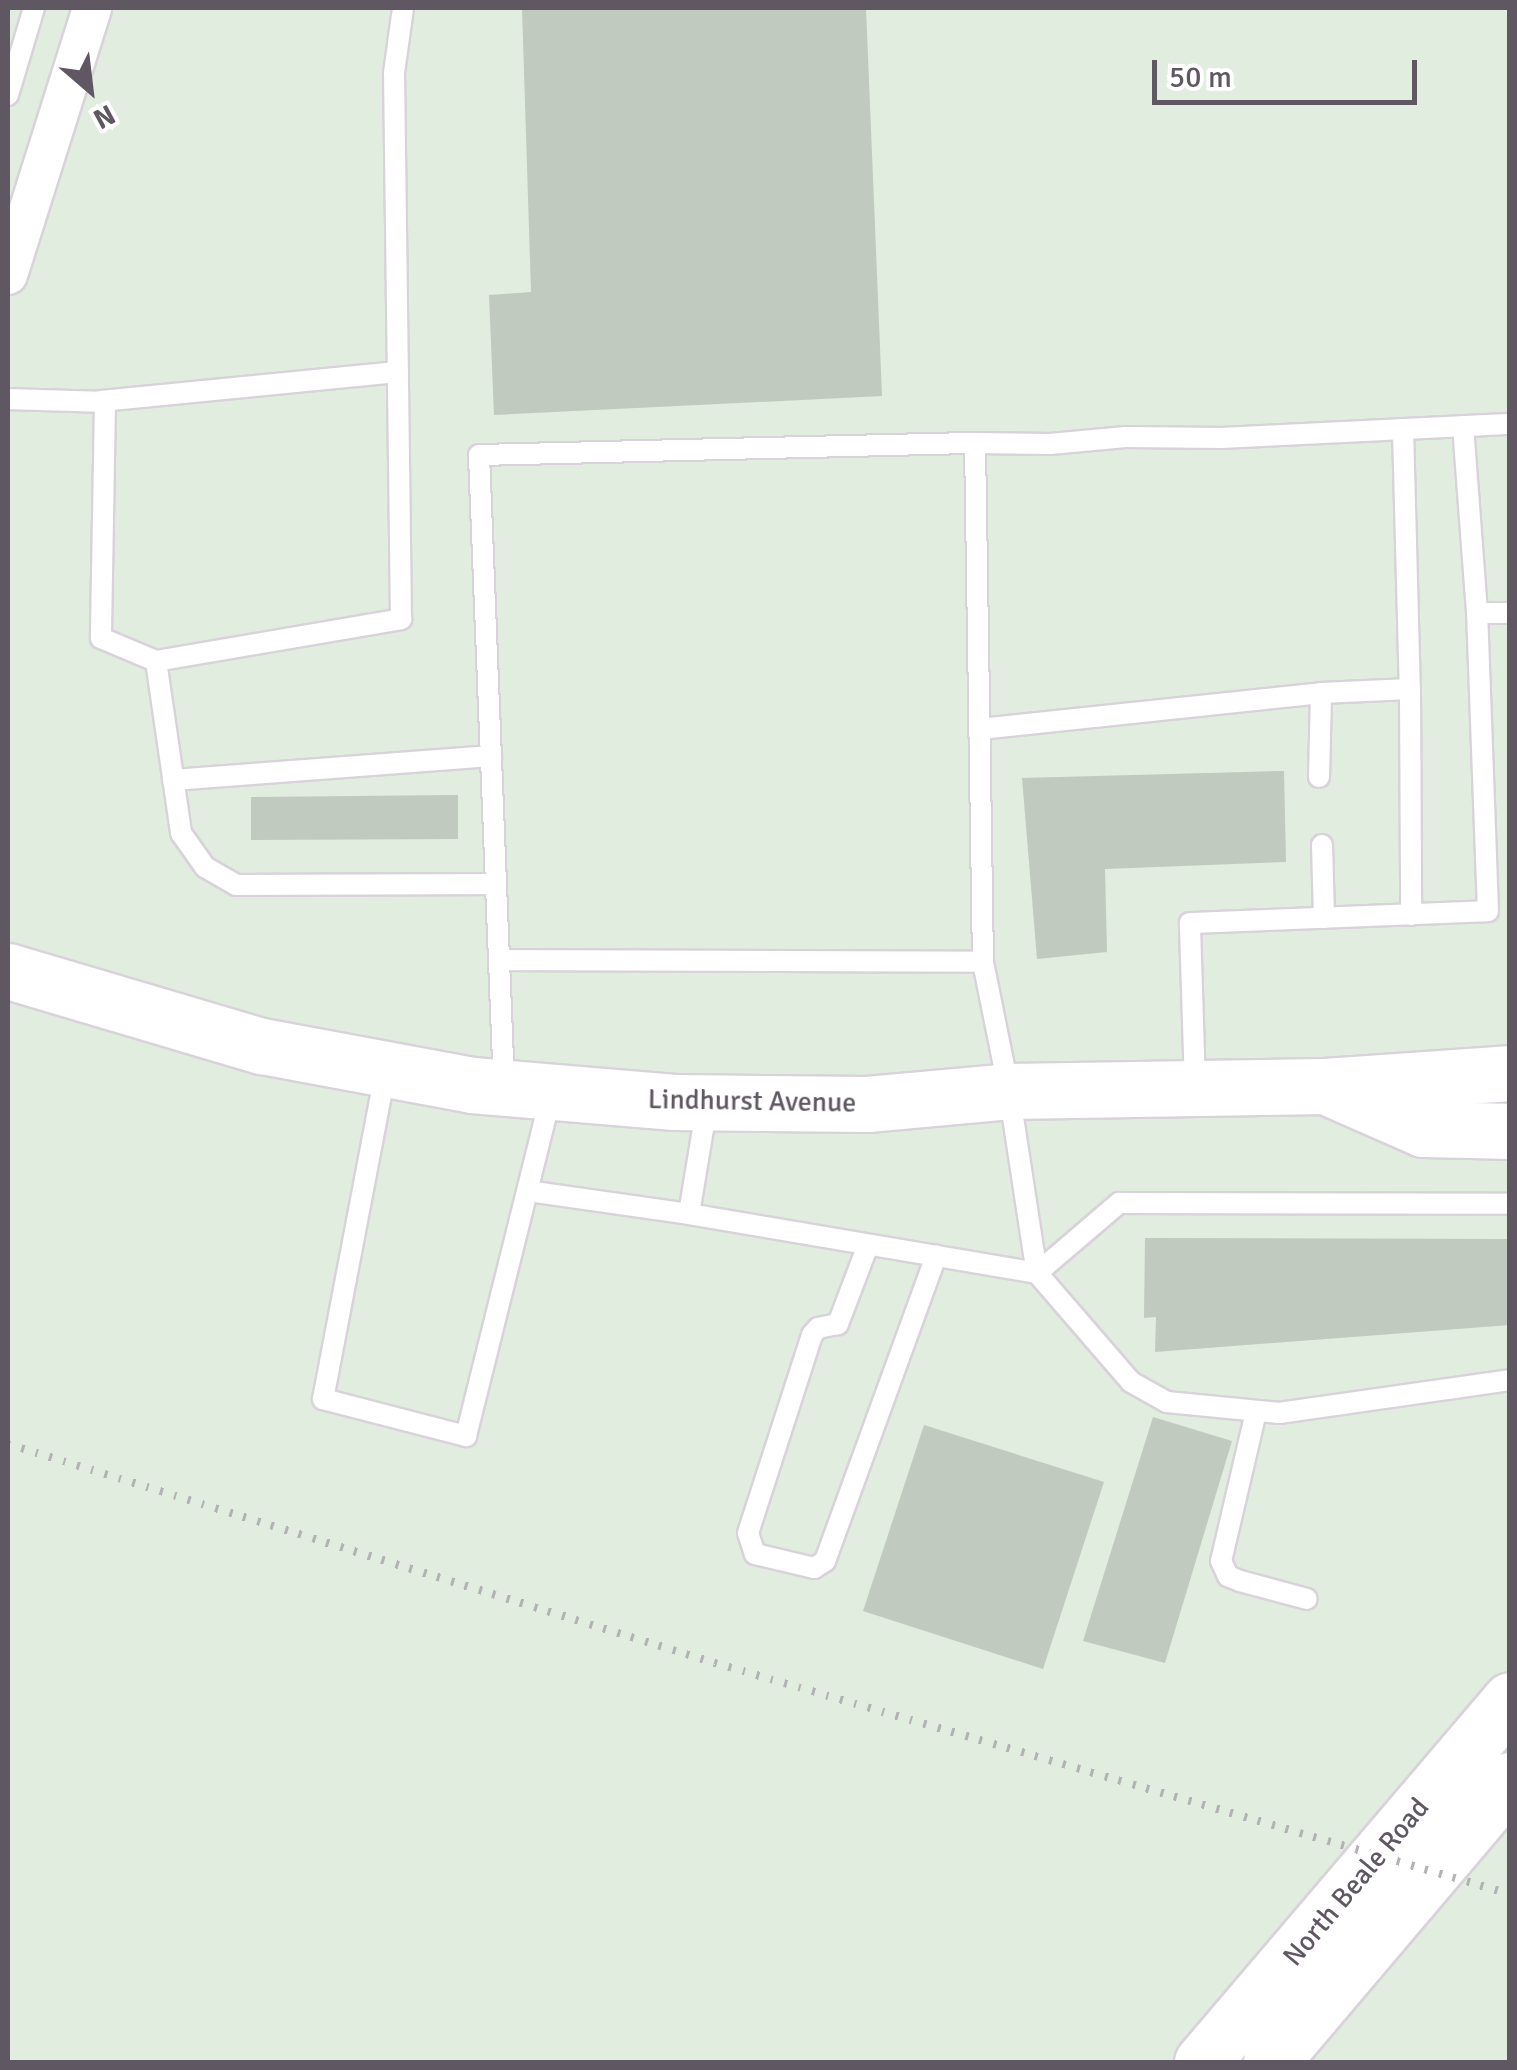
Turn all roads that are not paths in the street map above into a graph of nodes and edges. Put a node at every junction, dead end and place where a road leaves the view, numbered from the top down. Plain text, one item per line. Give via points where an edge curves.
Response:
1 (34, 8) edge
2 (92, 8) edge
3 (403, 8) edge
4 (8, 95) edge
5 (8, 275) edge
6 (398, 372) junction
7 (8, 399) edge
8 (100, 402) junction
9 (1510, 424) edge
10 (1463, 426) junction
11 (1404, 429) junction
12 (975, 443) junction
13 (1476, 613) junction
14 (1510, 613) edge
15 (156, 661) junction
16 (1410, 689) junction
17 (1321, 692) junction
18 (980, 729) junction
19 (491, 756) junction
20 (1319, 777) dead end
21 (173, 780) junction
22 (1322, 845) dead end
23 (496, 884) junction
24 (1411, 915) junction
25 (1324, 918) junction
26 (500, 960) junction
27 (983, 962) junction
28 (8, 971) edge
29 (386, 1070) junction
30 (1510, 1074) edge
31 (1325, 1086) junction
32 (1195, 1088) junction
33 (528, 1090) junction
34 (1010, 1091) junction
35 (708, 1102) junction
36 (1510, 1131) edge
37 (528, 1191) junction
38 (1510, 1204) edge
39 (689, 1214) junction
40 (868, 1245) junction
41 (936, 1256) junction
42 (1036, 1273) junction
43 (1510, 1380) edge
44 (1256, 1412) junction
45 (1308, 1600) dead end
46 (1510, 1700) edge
47 (1510, 1780) edge
48 (1202, 2062) edge
49 (1271, 2062) edge

1 - 4 lane
2 - 5 street
3 - 6 lane via 394,73
6 - 8 lane
6 - 15 lane via 401,618
7 - 8 lane
8 - 15 lane via 101,638
9 - 10 lane
10 - 11 lane
10 - 13 lane
11 - 12 lane
11 - 16 lane
12 - 18 lane
12 - 19 lane via 479,456
13 - 14 lane
13 - 24 lane via 1488,911
15 - 21 lane
16 - 17 lane
16 - 24 lane
17 - 18 lane
17 - 20 lane
18 - 27 lane
19 - 21 lane
19 - 23 lane
21 - 23 lane via 181,833 205,867 236,885
22 - 25 lane
23 - 26 lane
24 - 25 lane
25 - 32 lane via 1190,923
26 - 27 lane
26 - 33 lane
27 - 34 lane
28 - 29 main road, Lindhurst Avenue via 262,1046
29 - 33 main road, Lindhurst Avenue
29 - 37 lane via 323,1399 466,1436
30 - 31 main road, Lindhurst Avenue
31 - 32 main road, Lindhurst Avenue
31 - 36 main road via 1422,1129
32 - 34 main road, Lindhurst Avenue
33 - 35 main road, Lindhurst Avenue
33 - 37 lane
34 - 35 main road, Lindhurst Avenue via 867,1104
34 - 42 lane
35 - 39 lane
37 - 39 lane
38 - 42 lane via 1119,1203
39 - 40 lane
40 - 41 lane
40 - 41 lane via 838,1324 812,1335 748,1533 755,1554 814,1568 825,1562
41 - 42 lane
42 - 44 lane via 1131,1382 1167,1402
43 - 44 lane
44 - 45 lane via 1221,1562 1228,1576
46 - 48 main road, North Beale Road
47 - 49 main road, North Beale Road

